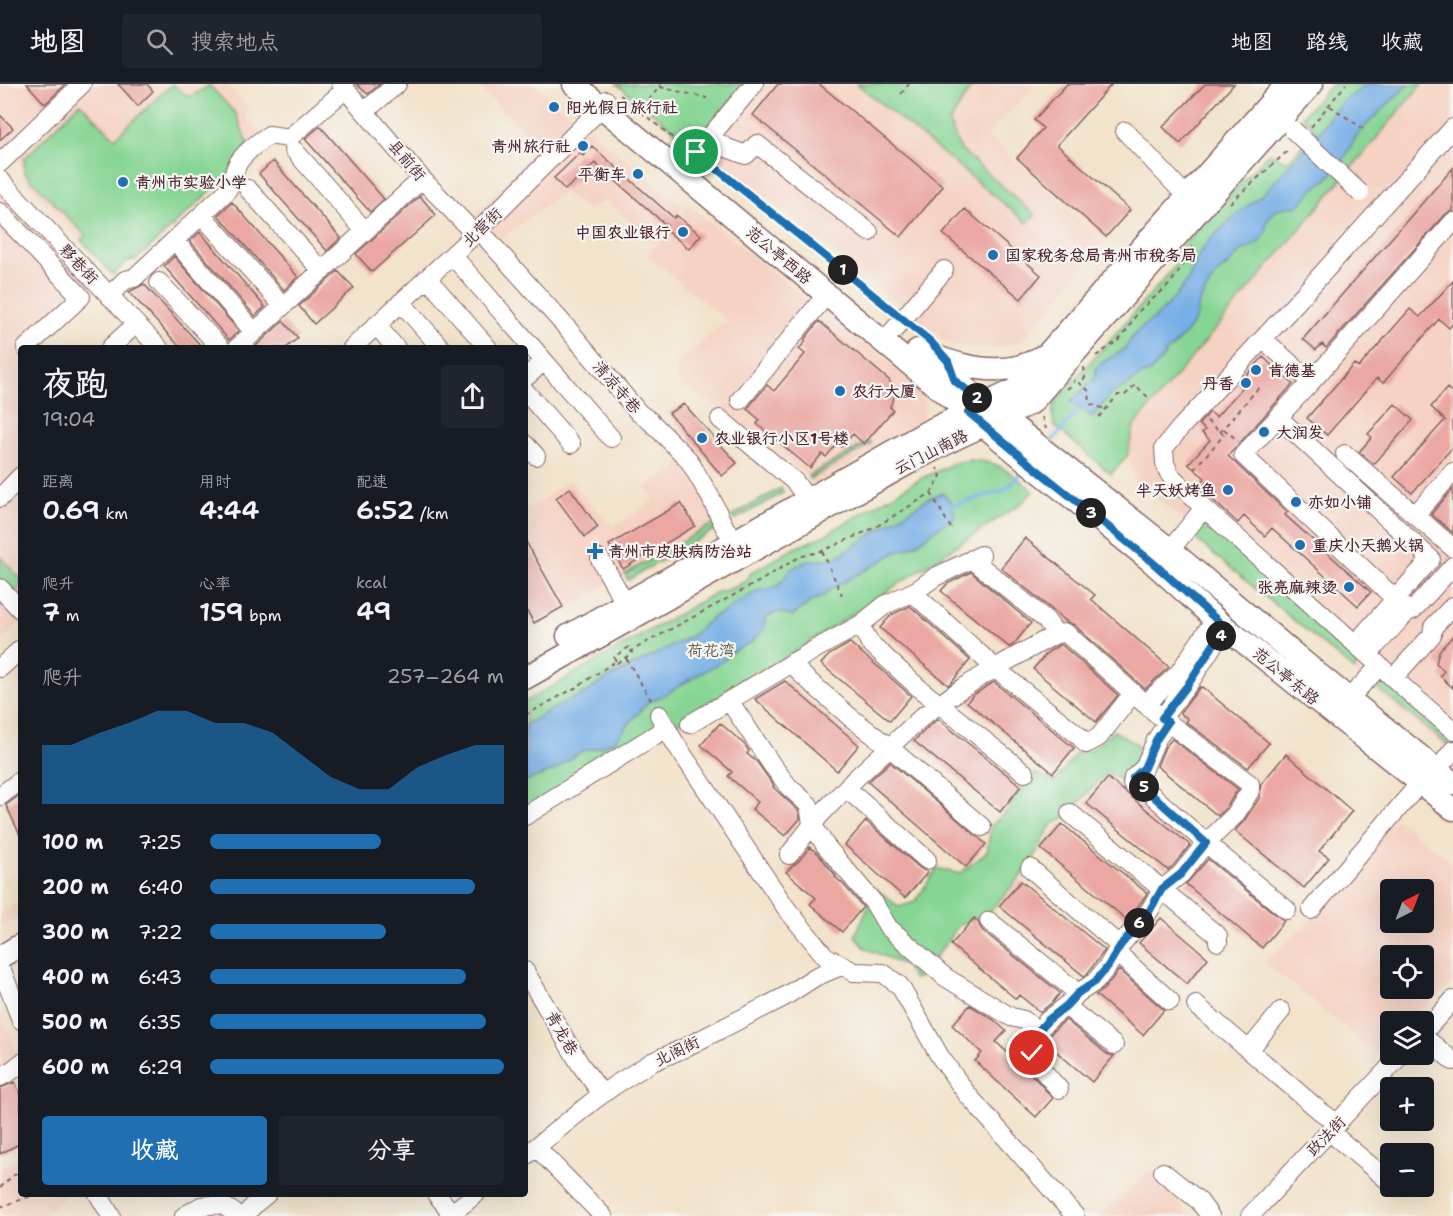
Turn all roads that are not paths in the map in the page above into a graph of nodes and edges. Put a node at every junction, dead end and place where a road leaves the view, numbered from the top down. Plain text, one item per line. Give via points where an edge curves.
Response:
1 (82, 84) edge
2 (396, 84) edge
3 (574, 84) edge
4 (588, 84) edge
5 (754, 84) edge
6 (1287, 84) edge
7 (1312, 84) edge
8 (344, 87) edge
9 (607, 99) junction
10 (365, 111) junction
11 (1287, 124) junction
12 (1125, 132) dead end
13 (1451, 135) edge
14 (709, 137) junction
15 (294, 150) dead end
16 (692, 158) junction
17 (0, 163) edge
18 (422, 179) junction
19 (0, 180) edge
20 (248, 189) dead end
21 (14, 194) junction
22 (1187, 197) junction
23 (0, 209) edge
24 (1379, 210) junction
25 (1453, 222) edge
26 (209, 223) dead end
27 (365, 231) junction
28 (869, 232) dead end
29 (482, 236) junction
30 (182, 249) dead end
31 (459, 263) dead end
32 (944, 270) dead end
33 (322, 271) junction
34 (427, 278) junction
35 (159, 282) dead end
36 (827, 294) junction
37 (109, 296) junction
38 (401, 302) junction
39 (283, 306) junction
40 (136, 324) junction
41 (376, 325) junction
42 (898, 325) junction
43 (254, 332) junction
44 (1263, 339) junction
45 (29, 345) edge
46 (113, 345) edge
47 (156, 345) edge
48 (218, 345) edge
49 (240, 345) edge
50 (355, 345) edge
51 (393, 345) edge
52 (438, 345) edge
53 (485, 345) edge
54 (1052, 349) junction
55 (918, 350) junction
56 (544, 361) junction
57 (528, 375) edge
58 (1311, 382) junction
59 (1053, 390) junction
60 (528, 394) edge
61 (740, 400) dead end
62 (985, 415) junction
63 (1279, 418) junction
64 (720, 419) dead end
65 (611, 438) dead end
66 (571, 444) dead end
67 (1031, 452) junction
68 (1345, 453) dead end
69 (1453, 472) edge
70 (18, 479) edge
71 (0, 498) edge
72 (807, 499) junction
73 (1204, 508) junction
74 (1415, 515) junction
75 (736, 540) junction
76 (1452, 546) edge
77 (1161, 552) junction
78 (600, 559) dead end
79 (1453, 566) edge
80 (0, 588) edge
81 (912, 592) junction
82 (1401, 605) junction
83 (1453, 606) edge
84 (18, 607) edge
85 (629, 610) junction
86 (1221, 624) junction
87 (860, 626) junction
88 (1056, 634) junction
89 (18, 653) edge
90 (528, 660) edge
91 (1374, 660) junction
92 (793, 662) junction
93 (0, 668) edge
94 (995, 668) junction
95 (528, 676) edge
96 (1139, 698) junction
97 (1348, 699) junction
98 (727, 702) dead end
99 (940, 704) junction
100 (1165, 720) junction
101 (690, 724) dead end
102 (1453, 730) edge
103 (889, 747) junction
104 (1025, 773) dead end
105 (18, 782) edge
106 (1420, 783) junction
107 (1453, 783) edge
108 (846, 788) junction
109 (0, 796) edge
110 (1453, 809) edge
111 (1071, 813) dead end
112 (528, 814) edge
113 (812, 824) junction
114 (982, 827) dead end
115 (1206, 843) junction
116 (789, 855) dead end
117 (927, 860) dead end
118 (1030, 868) dead end
119 (1162, 889) junction
120 (1287, 910) dead end
121 (1311, 910) dead end
122 (989, 921) dead end
123 (1218, 942) dead end
124 (18, 949) edge
125 (1118, 949) junction
126 (841, 966) junction
127 (6, 967) edge
128 (528, 976) edge
129 (1072, 999) junction
130 (1453, 1000) edge
131 (1170, 1001) dead end
132 (1196, 1005) dead end
133 (18, 1009) edge
134 (1281, 1011) dead end
135 (1434, 1021) edge
136 (1038, 1030) junction
137 (1114, 1045) dead end
138 (1434, 1045) edge
139 (1249, 1050) junction
140 (1453, 1061) edge
141 (18, 1065) edge
142 (1392, 1065) edge
143 (0, 1077) edge
144 (1059, 1089) dead end
145 (602, 1094) junction
146 (1334, 1128) junction
147 (531, 1151) edge
148 (1163, 1172) dead end
149 (1380, 1172) edge
150 (100, 1197) edge
151 (263, 1197) edge
152 (438, 1197) edge
153 (472, 1197) edge
154 (450, 1215) edge
155 (111, 1216) edge
156 (184, 1216) edge
157 (238, 1216) edge
158 (244, 1216) edge
159 (603, 1216) edge
160 (1075, 1216) edge
161 (1210, 1216) edge
162 (1250, 1216) edge

1 - 17 street
2 - 10 street
3 - 9 main road, 范公亭西路
4 - 9 main road, 范公亭西路
5 - 14 street
6 - 22 main road, 云门山南路
7 - 11 main road, 云门山南路
8 - 10 street, 县前街
8 - 37 street via 289,138 269,135 260,140 238,162 226,192 134,278 126,280
9 - 16 main road, 范公亭西路
9 - 29 street, 北营街
9 - 36 main road, 范公亭西路
10 - 18 street, 县前街
11 - 24 street, bridge
11 - 59 main road, 云门山南路
12 - 22 street
13 - 24 street
14 - 16 street
14 - 28 street via 746,155 758,144
15 - 27 street
16 - 42 main road, 范公亭西路
18 - 27 street
18 - 29 street, 县前街 via 471,230
19 - 21 street, 夥巷街
20 - 33 street
21 - 23 street
21 - 37 street, 夥巷街
22 - 54 main road, 云门山南路
23 - 45 street via 81,297
24 - 44 street
25 - 58 street
26 - 39 street
27 - 33 street
29 - 34 street, 北营街
29 - 75 street, 清凉寺巷 via 639,414 688,459 725,528
30 - 43 street
31 - 56 street
32 - 42 street
33 - 39 street
34 - 38 street, 北营街
34 - 53 street
35 - 48 street
36 - 61 street
36 - 62 main road, 范公亭西路
37 - 40 street, 夥巷街
38 - 41 street, 北营街
38 - 52 street
39 - 43 street
40 - 46 street
40 - 47 street, 夥巷街
41 - 50 street, 北营街
41 - 51 street
42 - 55 main road, 范公亭西路
43 - 49 street
44 - 58 street
44 - 73 street via 1164,448 1170,475
54 - 55 main road via 1035,361 996,369 965,366
54 - 62 main road, 云门山南路 via 1015,390
55 - 62 main road, 范公亭西路
56 - 57 street
56 - 65 street
58 - 63 street
59 - 62 main road, 云门山南路 via 1031,403
59 - 67 main road via 1036,406
60 - 66 street
62 - 67 main road, 范公亭东路
62 - 72 main road, 云门山南路 via 925,433
62 - 85 main road, 云门山南路 via 910,462
63 - 82 street via 1431,559
63 - 82 street via 1243,455
64 - 72 street via 795,482
67 - 77 main road, 范公亭东路
68 - 74 street
69 - 74 street
70 - 71 street
72 - 75 main road, 云门山南路
73 - 77 street
73 - 91 street
74 - 76 street
75 - 85 main road, 云门山南路
77 - 86 main road, 范公亭东路
77 - 97 main road, 范公亭东路
78 - 85 street
79 - 82 street via 1413,610
80 - 84 street
81 - 87 street via 885,605
81 - 88 street via 976,557 1046,620
81 - 94 street
82 - 91 street
83 - 91 street via 1433,627 1432,635
85 - 90 main road, 云门山南路
85 - 95 main road, 云门山南路
86 - 96 street via 1178,674
86 - 100 street via 1214,644
86 - 106 main road, 范公亭东路
87 - 92 street
87 - 99 street via 870,643
88 - 94 street
88 - 96 street via 1066,633
89 - 93 street
91 - 97 street
91 - 102 street
92 - 101 street
92 - 103 street via 801,674
94 - 96 street via 1086,744 1099,737
94 - 99 street
96 - 100 street
97 - 107 main road, 范公亭东路
98 - 113 street via 789,787 809,805
99 - 103 street
99 - 104 street
100 - 115 street via 1144,768 1133,781
100 - 115 street via 1250,784 1250,791 1234,815
103 - 108 street
103 - 114 street
105 - 109 street
106 - 110 main road, 范公亭东路
106 - 121 street
108 - 113 street
108 - 117 street
111 - 119 street
112 - 126 street via 660,732 663,721 786,908 825,956
113 - 116 street
113 - 136 street via 888,927 945,977
115 - 119 street via 1181,874
115 - 120 street
118 - 125 street
119 - 123 street via 1218,936
119 - 125 street
122 - 129 street
124 - 127 main road
125 - 129 street via 1095,982
125 - 131 street
126 - 145 street, 北阁街 via 652,1062
126 - 160 street via 854,972 883,973 900,986 939,1055 967,1094
127 - 133 street
128 - 145 street, 青龙巷
129 - 136 street
129 - 137 street
130 - 135 street
132 - 139 street
134 - 139 street
136 - 144 street via 1030,1040 1032,1053
138 - 140 street
139 - 146 street via 1320,1111
141 - 143 street
142 - 146 street, 政法街
145 - 147 street, 北阁街
146 - 149 street
146 - 162 street, 政法街
147 - 159 street
148 - 161 street via 1199,1201
150 - 155 street
151 - 158 street
152 - 154 street
153 - 154 street
156 - 157 street via 201,1206 221,1203

